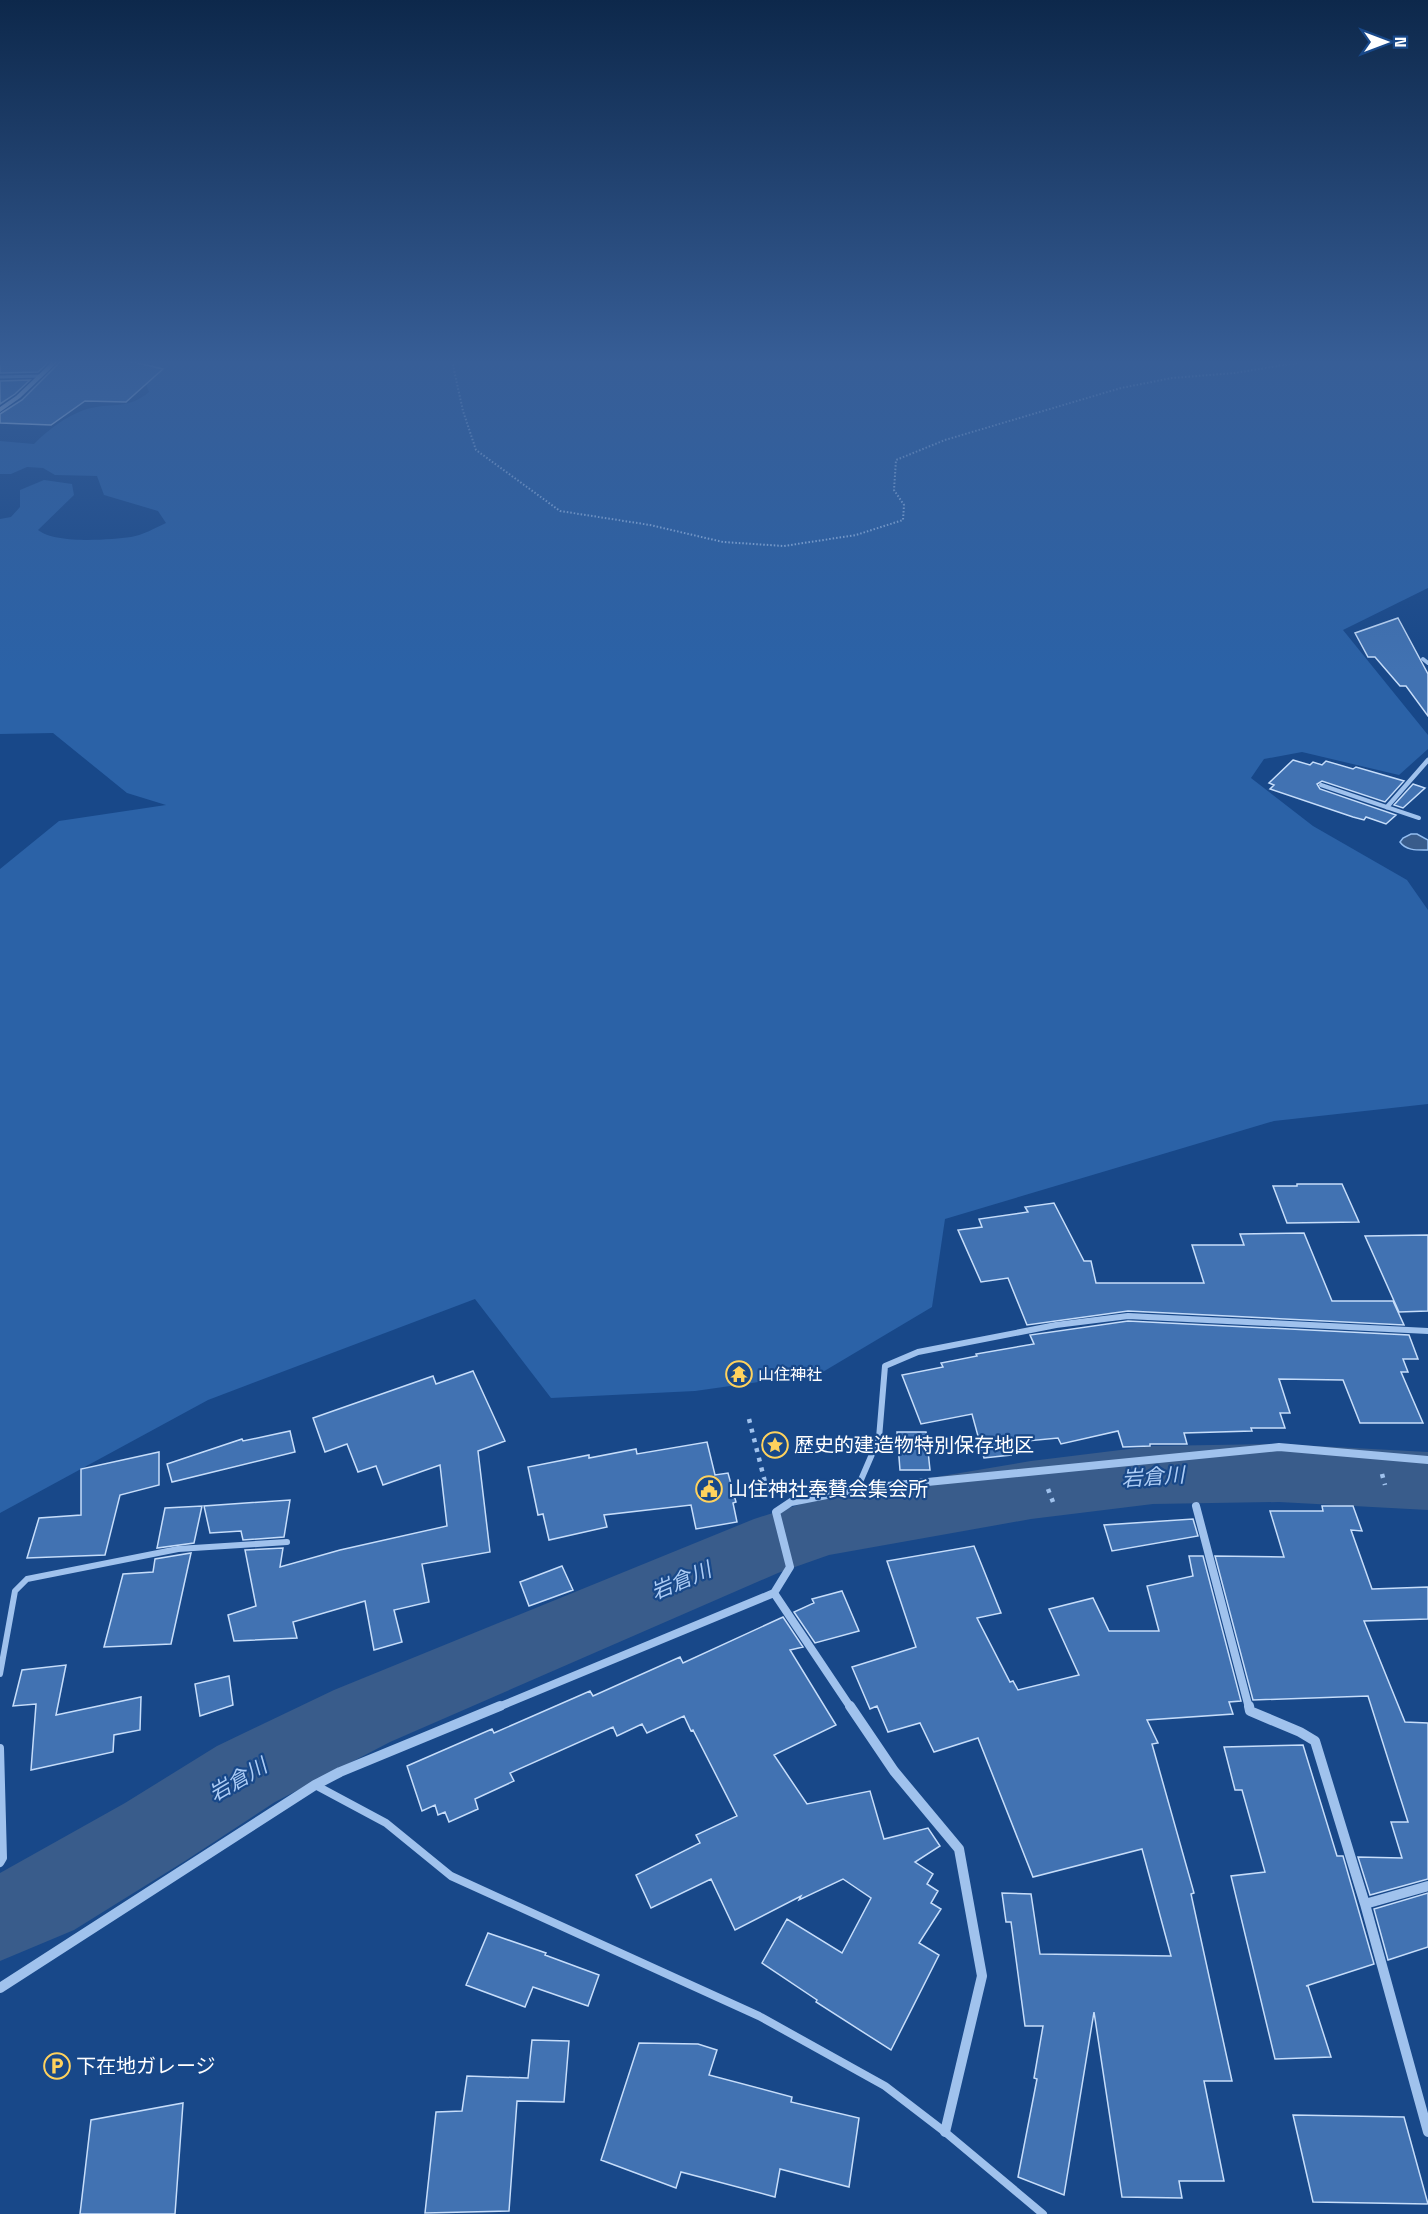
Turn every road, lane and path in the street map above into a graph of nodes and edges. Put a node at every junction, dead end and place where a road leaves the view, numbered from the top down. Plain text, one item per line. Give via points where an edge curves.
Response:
1 (496, 464) edge
2 (896, 464) edge
3 (1423, 659) dead end
4 (1428, 663) edge
5 (1428, 760) edge
6 (1321, 785) dead end
7 (1387, 807) junction
8 (1419, 818) dead end
9 (1428, 1331) edge
10 (748, 1419) dead end
11 (1428, 1460) edge
12 (857, 1489) junction
13 (1196, 1506) dead end
14 (776, 1515) junction
15 (287, 1542) dead end
16 (774, 1593) junction
17 (0, 1674) edge
18 (0, 1748) edge
19 (315, 1785) junction
20 (0, 1863) edge
21 (1428, 1886) edge
22 (1365, 1904) junction
23 (0, 1988) edge
24 (945, 2132) junction
25 (1428, 2132) edge
26 (1043, 2214) edge

1 - 2 path via 560,510 723,542 784,546 856,535 903,520 904,505 894,490
3 - 4 street
5 - 7 street
6 - 7 lane
7 - 8 lane
9 - 12 lane via 1128,1316 1056,1325 918,1352 885,1366 879,1438
10 - 14 path
11 - 12 street via 1279,1447
12 - 14 street via 791,1502
13 - 22 street via 1250,1711 1304,1731 1315,1741
14 - 16 street via 790,1567
15 - 17 lane via 178,1549 27,1579 15,1591
16 - 19 street
16 - 24 street via 894,1771 959,1850 982,1976
18 - 20 lane
19 - 23 street
19 - 24 lane via 386,1823 451,1876 759,2016 885,2086
21 - 22 street
22 - 25 street
24 - 26 lane

